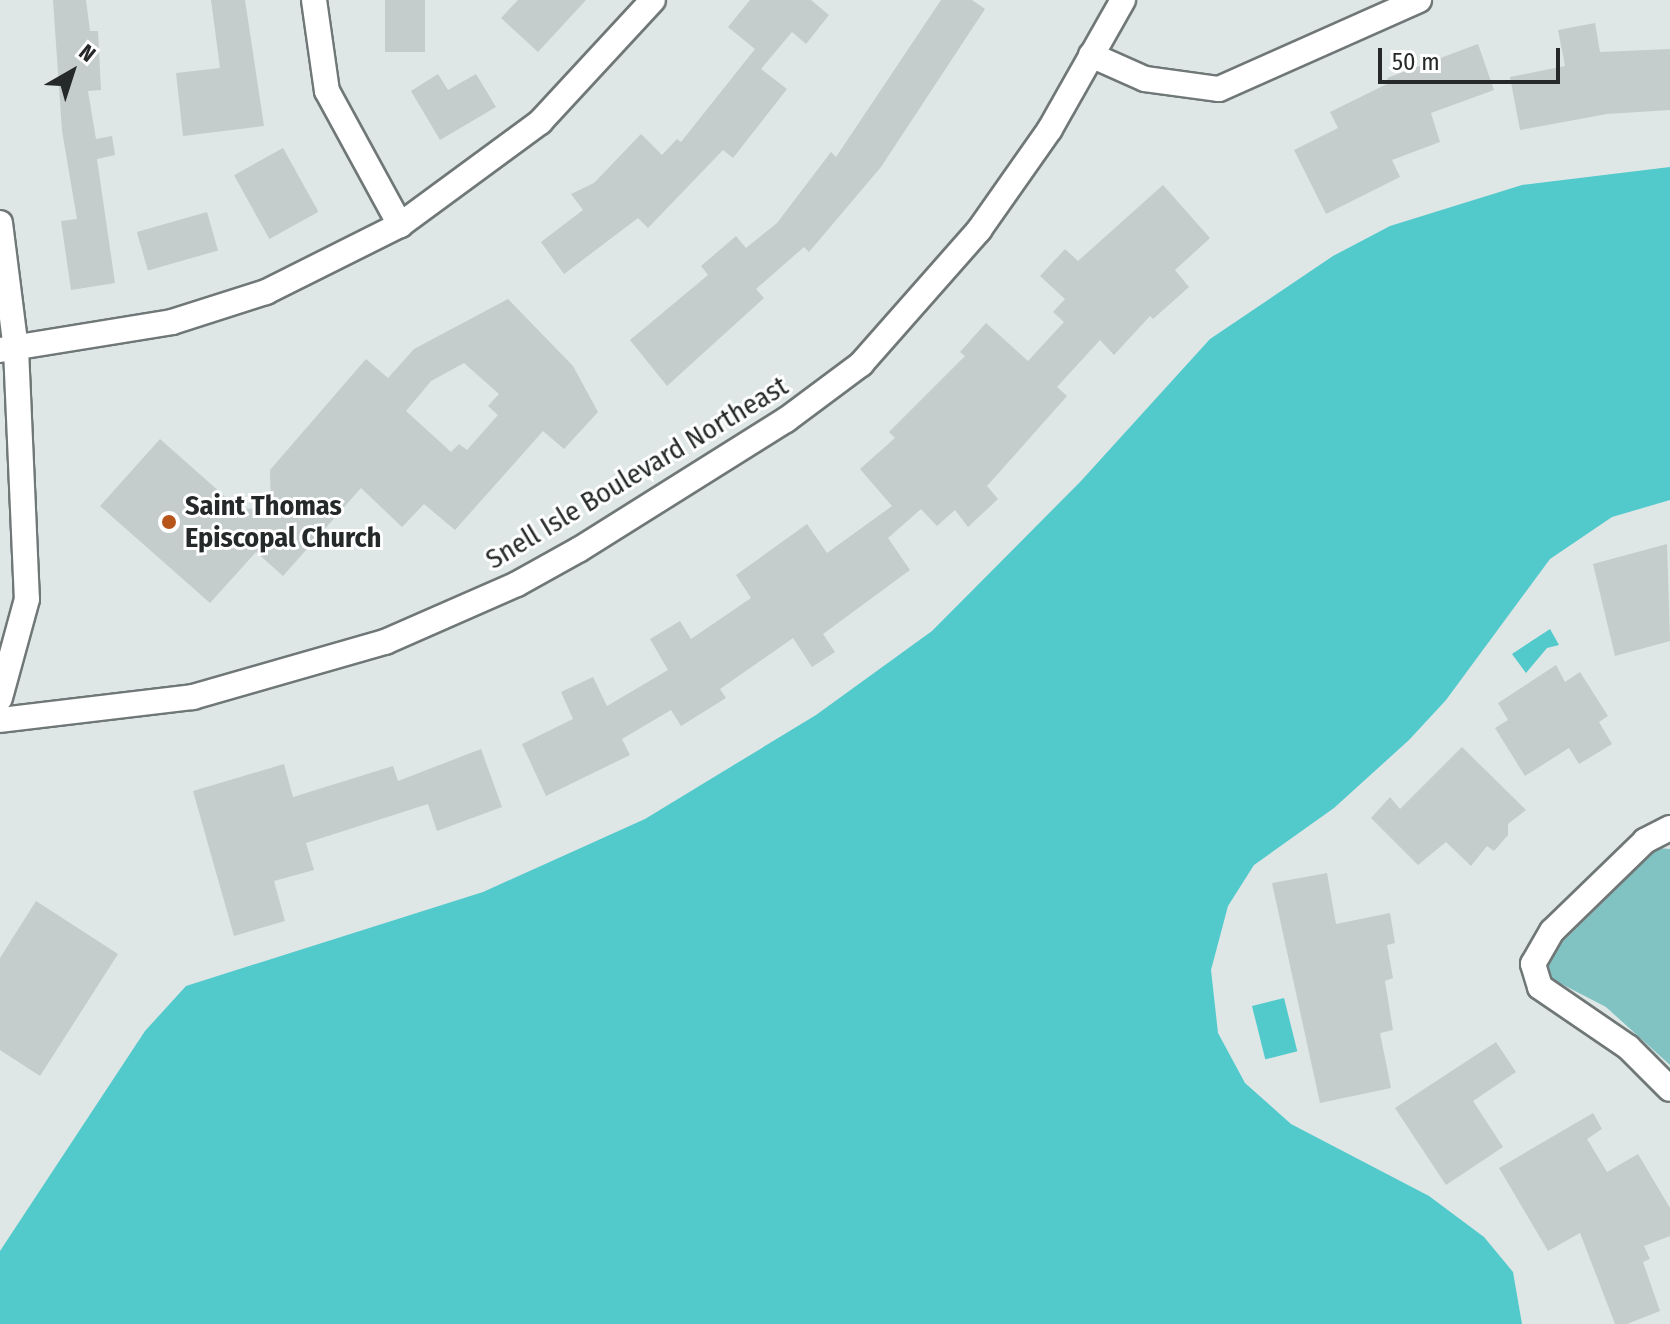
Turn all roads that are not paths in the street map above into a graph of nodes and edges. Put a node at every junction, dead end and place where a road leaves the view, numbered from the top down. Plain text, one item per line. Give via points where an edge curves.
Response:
1 (314, 0) edge
2 (653, 0) edge
3 (1123, 0) edge
4 (1419, 0) edge
5 (1091, 55) junction
6 (0, 223) edge
7 (400, 225) junction
8 (8, 350) edge
9 (0, 698) edge
10 (0, 720) edge
11 (1670, 828) edge
12 (1670, 1089) edge

1 - 7 street via 327,91
2 - 7 street via 540,122
3 - 5 street, Snell Isle Boulevard Northeast
4 - 5 street via 1219,89 1145,79
5 - 10 street, Snell Isle Boulevard Northeast via 1050,129 979,230 861,364 786,420 639,513 517,584 328,662 193,697
6 - 8 street
7 - 8 street via 266,292 172,322
8 - 9 street via 27,599
11 - 12 street via 1645,841 1552,931 1533,964 1540,987 1628,1047

